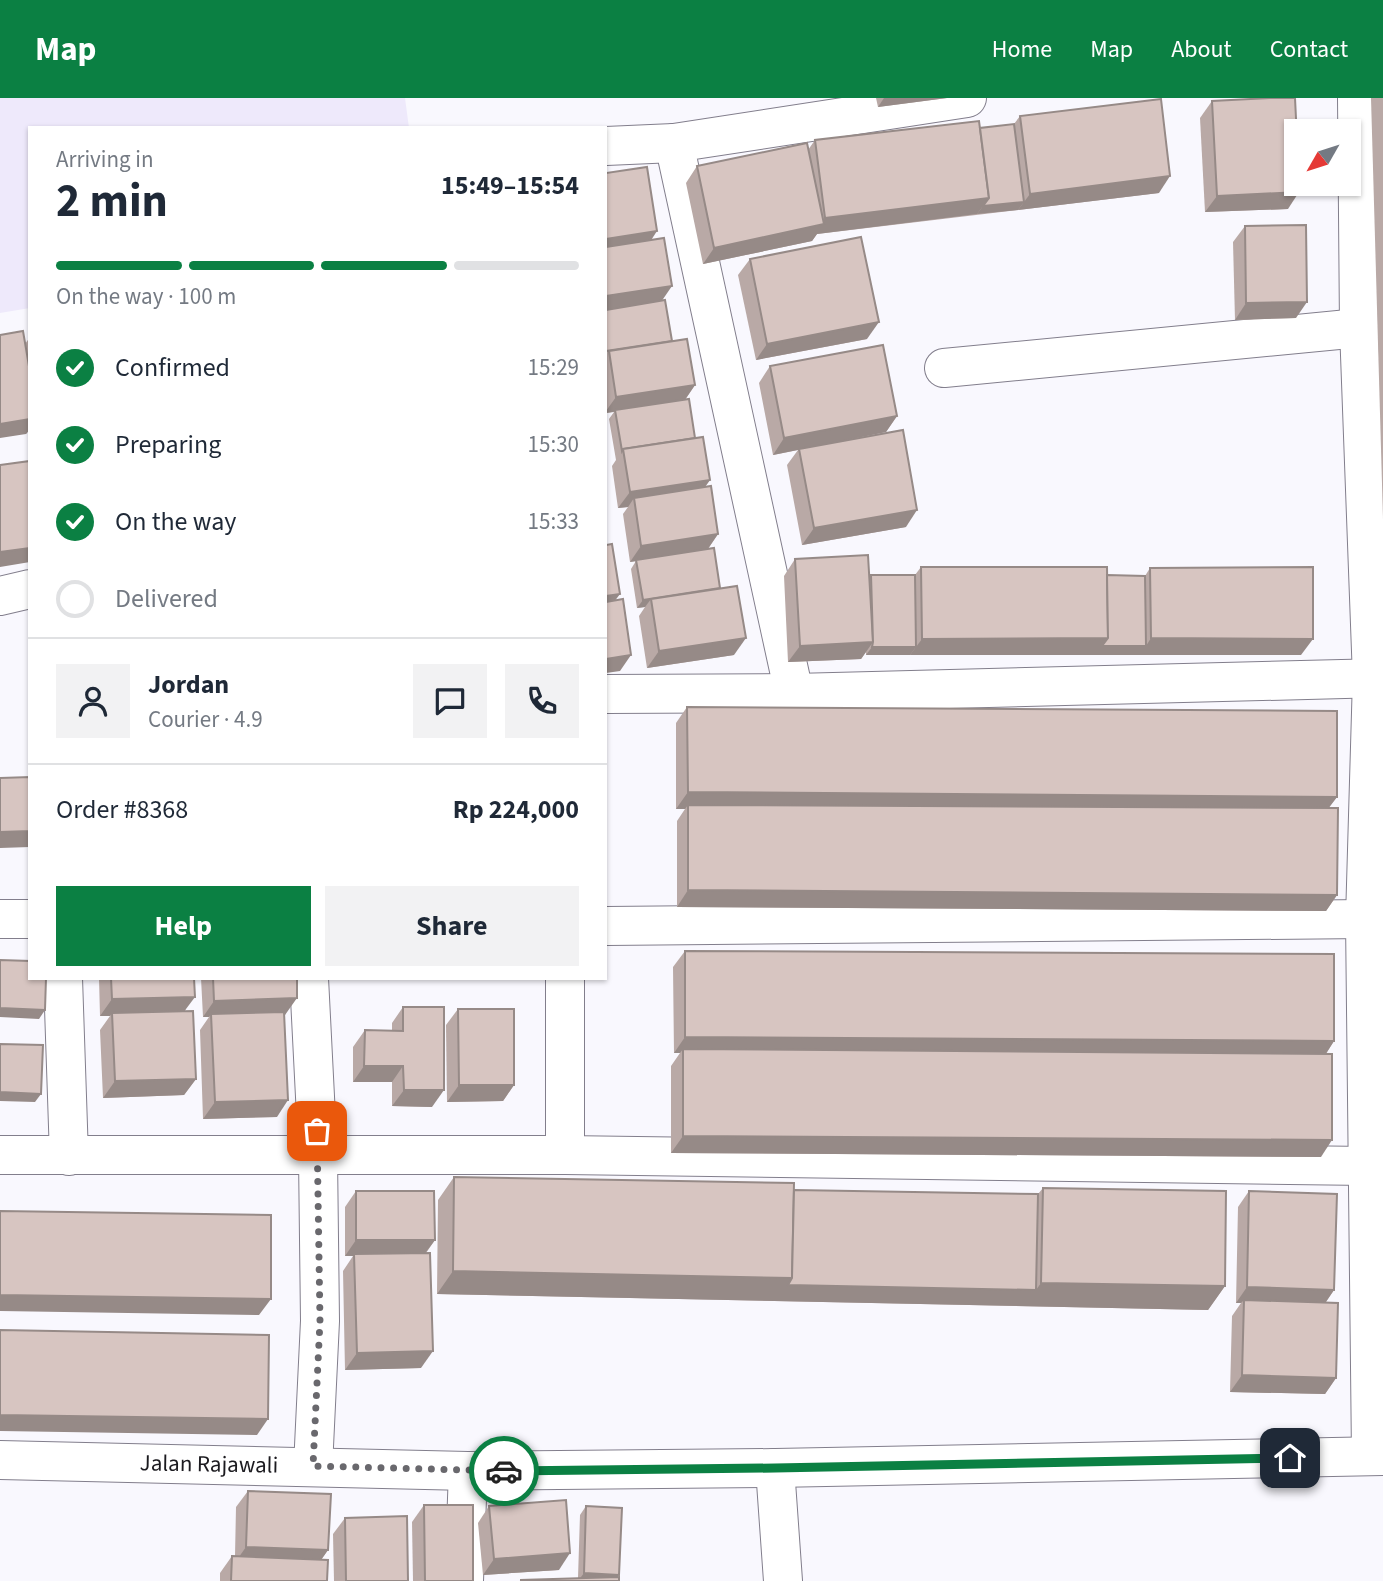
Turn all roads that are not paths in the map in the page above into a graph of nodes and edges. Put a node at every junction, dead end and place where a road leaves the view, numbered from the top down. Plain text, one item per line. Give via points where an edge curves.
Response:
1 (967, 98) edge
2 (1357, 98) edge
3 (862, 105) edge
4 (674, 143) junction
5 (607, 145) edge
6 (1359, 328) junction
7 (944, 368) dead end
8 (28, 590) edge
9 (0, 596) edge
10 (1377, 678) edge
11 (607, 694) edge
12 (794, 694) junction
13 (0, 919) edge
14 (28, 919) edge
15 (1365, 919) junction
16 (607, 926) edge
17 (63, 980) edge
18 (309, 980) edge
19 (565, 980) edge
20 (0, 1155) edge
21 (565, 1155) junction
22 (69, 1156) junction
23 (318, 1156) junction
24 (1367, 1166) junction
25 (1377, 1456) edge
26 (0, 1460) edge
27 (313, 1466) junction
28 (775, 1468) junction
29 (467, 1471) junction
30 (464, 1581) edge
31 (783, 1581) edge

1 - 3 street
2 - 6 street
3 - 4 street
4 - 5 street
4 - 12 street
6 - 7 street
6 - 10 street
8 - 9 street
10 - 12 street
10 - 15 street
11 - 12 street
13 - 14 street
15 - 16 street
15 - 24 street
17 - 22 street
18 - 23 street
19 - 21 street
20 - 22 street
21 - 23 street
21 - 24 street
22 - 23 street
23 - 27 street via 320,1321
24 - 25 street
25 - 28 street, Jalan Rajawali
26 - 27 street, Jalan Rajawali
27 - 29 street, Jalan Rajawali
28 - 29 street, Jalan Rajawali
28 - 31 street
29 - 30 street

